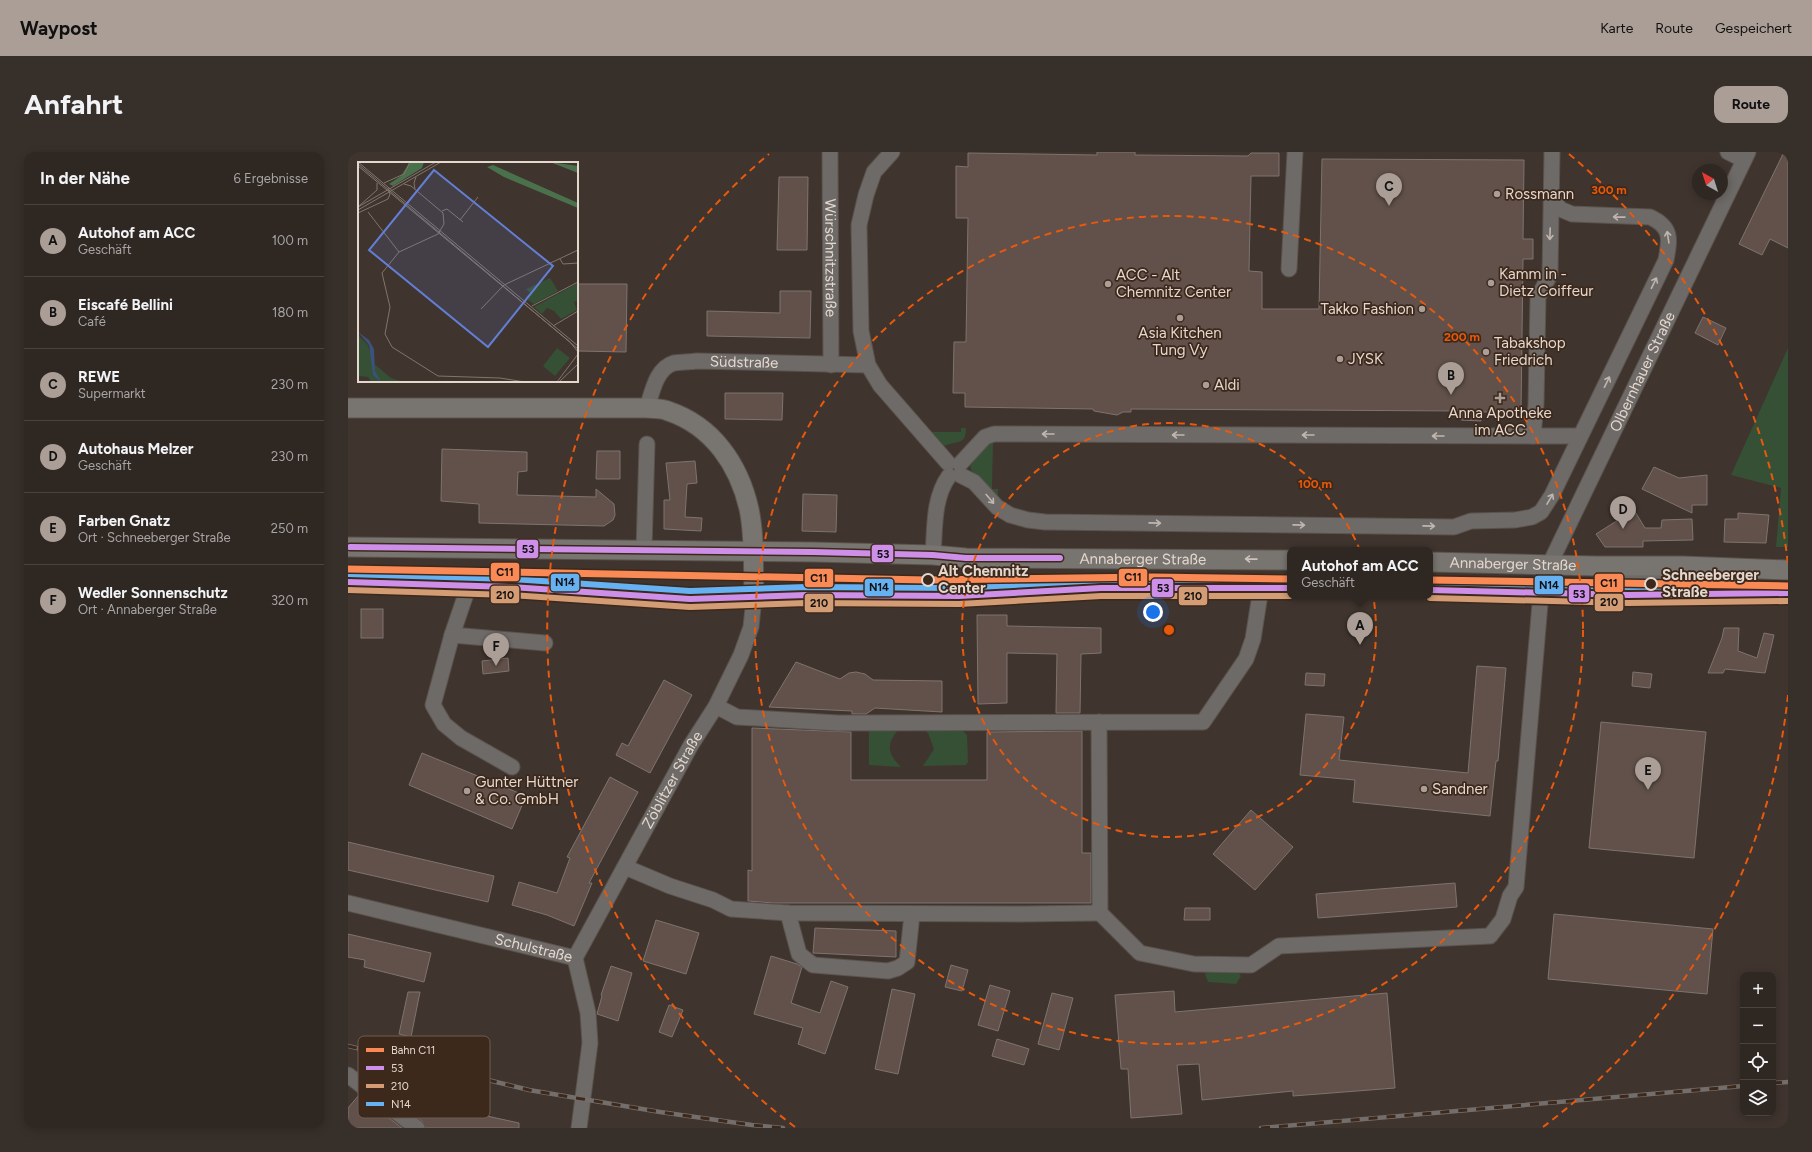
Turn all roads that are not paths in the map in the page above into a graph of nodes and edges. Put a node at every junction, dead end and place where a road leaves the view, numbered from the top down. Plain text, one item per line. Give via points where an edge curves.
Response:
1 (830, 152) edge
2 (892, 152) edge
3 (1295, 152) edge
4 (1552, 152) edge
5 (1728, 152) edge
6 (1746, 156) edge
7 (1551, 196) junction
8 (1289, 269) dead end
9 (832, 365) junction
10 (868, 365) junction
11 (348, 408) edge
12 (647, 408) junction
13 (1533, 436) junction
14 (1580, 436) junction
15 (647, 444) dead end
16 (954, 469) junction
17 (348, 547) edge
18 (644, 550) junction
19 (752, 551) junction
20 (933, 555) junction
21 (1287, 560) edge
22 (1433, 562) edge
23 (1784, 570) edge
24 (1545, 577) junction
25 (348, 582) edge
26 (469, 585) junction
27 (1261, 588) junction
28 (1287, 588) edge
29 (1433, 590) edge
30 (1788, 593) edge
31 (754, 598) junction
32 (452, 635) junction
33 (545, 642) dead end
34 (716, 706) junction
35 (1099, 722) junction
36 (512, 767) dead end
37 (626, 867) junction
38 (348, 903) edge
39 (1100, 912) junction
40 (788, 913) junction
41 (912, 914) junction
42 (575, 958) junction
43 (348, 1075) edge
44 (358, 1083) edge
45 (404, 1118) edge
46 (417, 1128) edge
47 (579, 1128) edge

1 - 9 street, Würschnitzstraße
2 - 10 street via 874,172 859,225 861,330
3 - 8 street
4 - 7 street
5 - 6 street
6 - 24 street, Olbernhauer Straße
7 -> 13 street via 1550,275 1538,297
14 -> 7 street via 1666,260 1668,234 1661,224 1650,217 1583,216 1560,209
9 - 10 street, Südstraße
9 - 12 street, Südstraße via 697,361 674,364 666,368 656,380
10 - 16 street via 880,385
11 - 12 main road
12 - 19 main road via 667,410 686,419 710,434 730,459 743,486 749,510
13 - 14 street
13 -> 16 street via 994,434 985,437
16 -> 14 street via 974,482 997,507 1034,521 1454,527 1471,521 1515,520 1532,517 1541,512 1552,495
15 - 18 street
16 - 20 street via 942,485 938,497
17 - 18 main road, Annaberger Straße
18 - 19 main road, Annaberger Straße
19 - 20 main road, Annaberger Straße
19 - 31 main road
21 -> 20 main road, Annaberger Straße via 985,558
22 - 24 main road, Annaberger Straße
23 - 24 main road, Annaberger Straße via 1683,566
24 - 29 main road, Annaberger Straße
24 - 30 main road, Annaberger Straße via 1658,595
24 - 39 street via 1516,887 1510,896 1503,919 1490,936 1279,946 1251,965 1194,964 1140,953
25 - 26 main road, Annaberger Straße
26 - 31 main road, Annaberger Straße via 690,599
26 - 32 street
27 - 28 main road, Annaberger Straße
27 - 31 main road, Annaberger Straße via 1101,588 959,596 806,595
27 - 35 street via 1253,639 1246,659 1202,722
31 - 34 street, Zöblitzer Straße via 751,627 741,655
32 - 33 street
32 - 36 street via 433,705 444,724 461,738
34 - 35 street via 737,717 838,723
34 - 37 street, Zöblitzer Straße via 691,745
35 - 39 street
37 - 40 street via 731,909
37 - 42 street, Zöblitzer Straße
38 - 42 street, Schulstraße
39 - 41 street
40 - 41 street
40 - 41 street via 799,954 814,965 888,971 907,962
42 - 47 street, Schulstraße via 588,1013 590,1043
43 - 44 street
45 - 46 street

